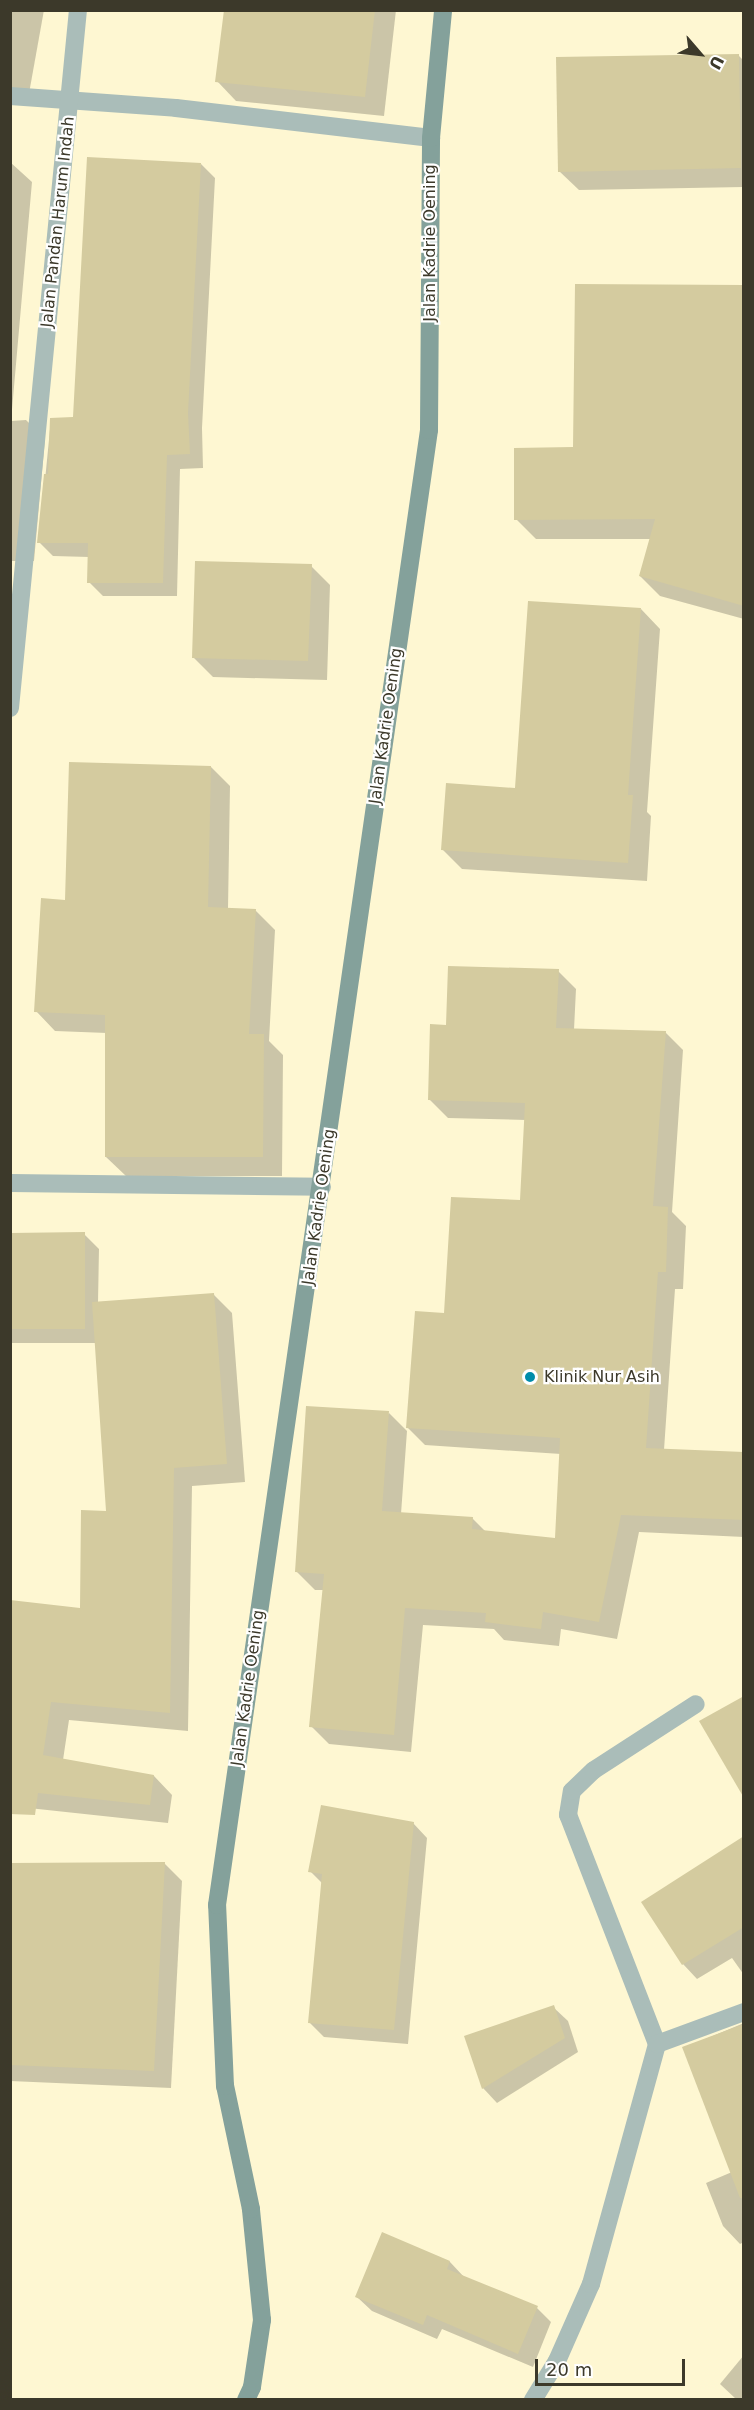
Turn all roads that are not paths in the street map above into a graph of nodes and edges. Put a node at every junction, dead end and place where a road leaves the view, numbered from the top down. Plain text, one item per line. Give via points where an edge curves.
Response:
1 (78, 10) edge
2 (443, 10) edge
3 (10, 96) edge
4 (70, 98) junction
5 (431, 138) junction
6 (10, 708) edge
7 (10, 1182) edge
8 (322, 1187) junction
9 (696, 1704) dead end
10 (744, 2012) edge
11 (657, 2044) junction
12 (246, 2400) edge
13 (533, 2400) edge

1 - 4 street
2 - 5 main road, Jalan Kadrie Oening
3 - 4 street
4 - 5 street, Jalan Pandan Harum Indah
4 - 6 street, Jalan Pandan Harum Indah
5 - 8 main road, Jalan Kadrie Oening via 429,430
7 - 8 street
8 - 12 main road, Jalan Kadrie Oening via 217,1905 225,2086 251,2209 262,2320 252,2387
9 - 11 street via 594,1770 572,1791 568,1815
10 - 11 street
11 - 13 street via 591,2284 556,2361

